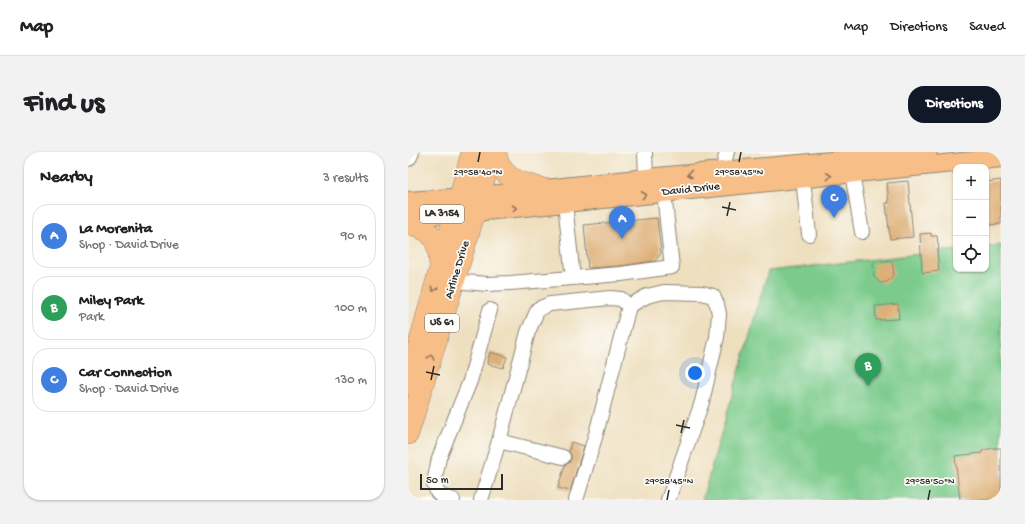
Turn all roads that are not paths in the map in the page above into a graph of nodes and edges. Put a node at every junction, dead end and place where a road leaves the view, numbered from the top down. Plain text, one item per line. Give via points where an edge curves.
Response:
1 (412, 152) edge
2 (472, 152) edge
3 (492, 152) edge
4 (496, 152) edge
5 (645, 152) edge
6 (727, 152) edge
7 (928, 152) edge
8 (1001, 158) edge
9 (408, 159) edge
10 (800, 165) edge
11 (722, 171) junction
12 (852, 173) junction
13 (646, 178) junction
14 (544, 189) junction
15 (664, 193) junction
16 (408, 201) edge
17 (565, 203) junction
18 (467, 205) junction
19 (408, 217) edge
20 (408, 225) edge
21 (862, 232) dead end
22 (809, 234) dead end
23 (447, 274) junction
24 (573, 278) junction
25 (630, 306) junction
26 (490, 310) dead end
27 (408, 385) edge
28 (408, 434) edge
29 (499, 441) junction
30 (563, 457) dead end
31 (453, 500) edge
32 (481, 500) edge
33 (576, 500) edge
34 (668, 500) edge

1 - 9 lane
2 - 18 highway, Airline Drive / US 61
3 - 18 highway, Airline Drive / US 61
4 - 14 highway via 496,158 503,171 516,181
5 - 13 lane
6 - 11 lane
7 - 10 main road, David Drive
8 - 12 main road, David Drive
10 - 11 main road, David Drive
10 -> 12 main road, David Drive
10 - 15 main road, David Drive
10 - 22 lane
11 -> 13 main road, David Drive
12 - 21 lane
13 - 14 main road, David Drive
14 - 18 main road, David Drive
17 -> 15 main road, David Drive
15 - 24 lane via 672,267
16 - 18 main road, LA 3154
18 -> 17 main road, David Drive
17 - 24 lane
18 - 19 main road, LA 3154
18 - 23 highway, Airline Drive / US 61
20 - 23 highway via 419,227 431,235
23 - 24 lane via 487,284
23 -> 27 highway, Airline Drive / US 61
28 -> 23 highway, Airline Drive / US 61
25 - 29 lane via 622,299 610,298 550,304 538,309 528,332
25 - 33 lane
25 - 34 lane via 647,296 664,292 702,293 713,296 718,304 716,337 702,402
26 - 31 lane via 470,381 436,470 434,483 437,492
29 - 30 lane
29 - 32 lane

